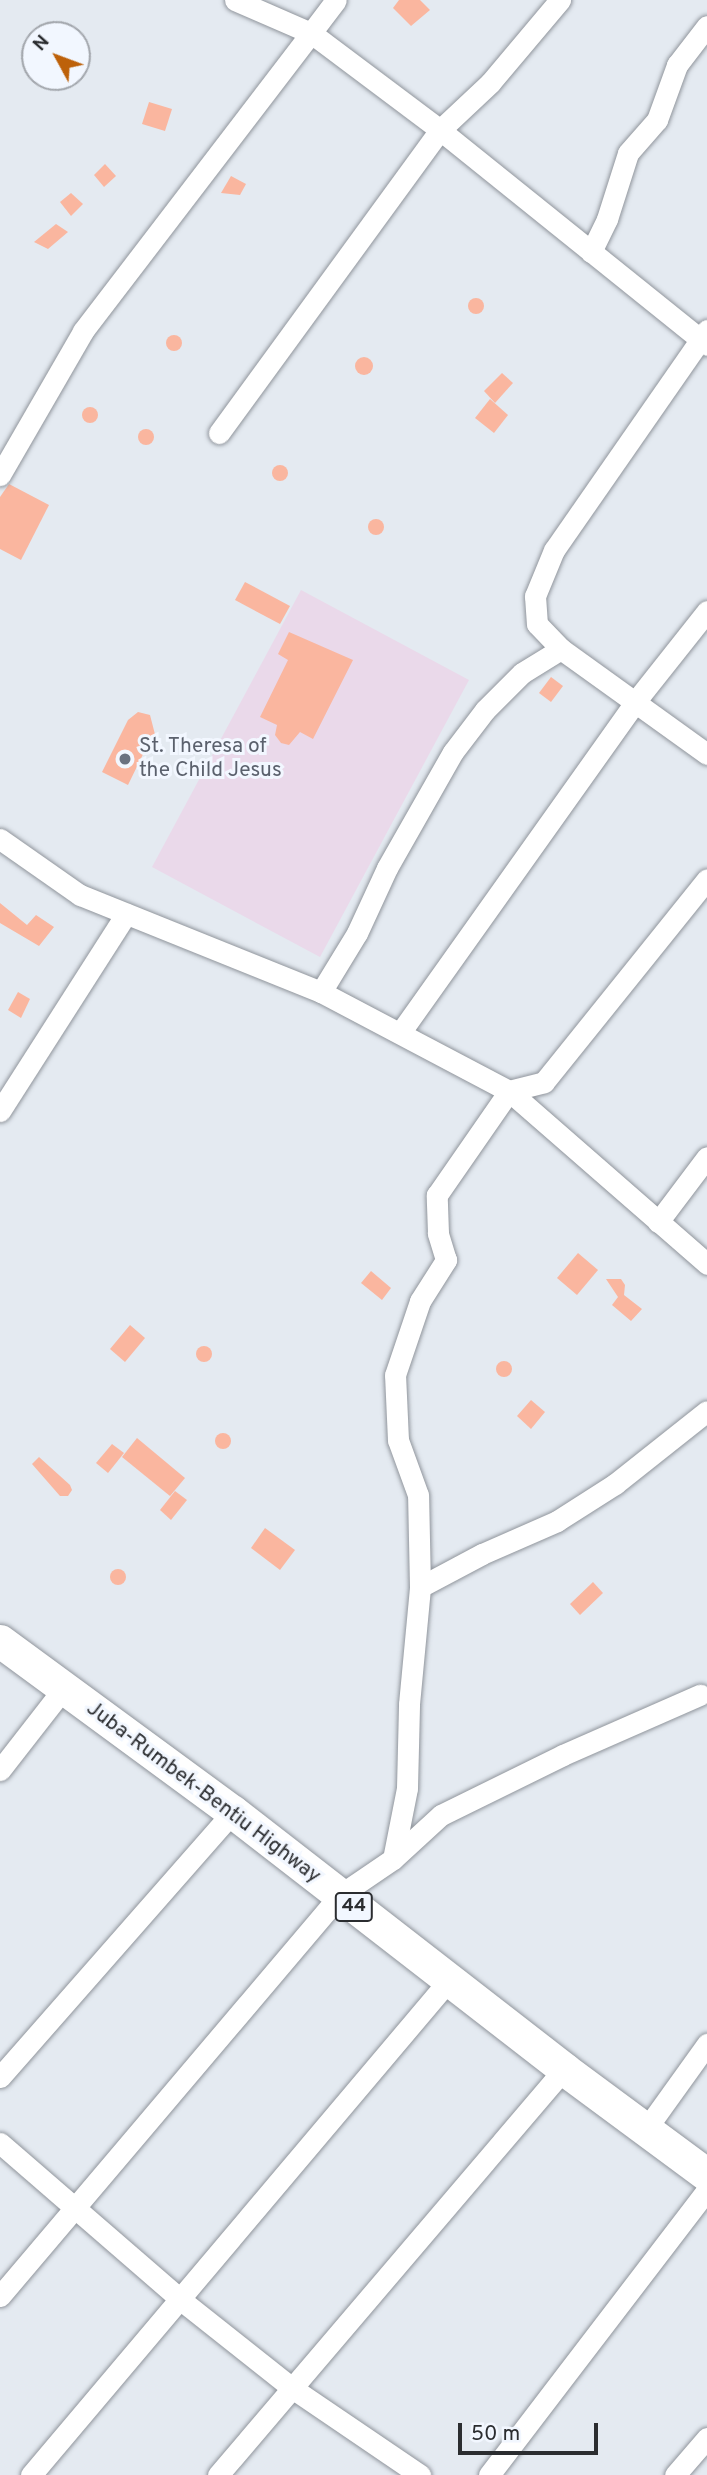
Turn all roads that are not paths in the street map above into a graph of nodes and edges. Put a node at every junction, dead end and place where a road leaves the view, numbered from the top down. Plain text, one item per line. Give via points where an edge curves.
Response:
1 (336, 0) edge
2 (559, 0) edge
3 (243, 2) edge
4 (707, 26) edge
5 (311, 33) junction
6 (440, 130) junction
7 (591, 252) junction
8 (705, 339) edge
9 (219, 433) dead end
10 (0, 475) edge
11 (707, 611) edge
12 (561, 649) junction
13 (635, 702) junction
14 (707, 754) edge
15 (0, 839) edge
16 (707, 879) edge
17 (126, 914) junction
18 (321, 992) junction
19 (400, 1033) junction
20 (509, 1091) junction
21 (0, 1111) edge
22 (707, 1157) edge
23 (658, 1222) junction
24 (707, 1264) edge
25 (707, 1411) edge
26 (421, 1587) junction
27 (0, 1640) edge
28 (63, 1689) junction
29 (700, 1695) dead end
30 (0, 1770) edge
31 (233, 1812) junction
32 (393, 1859) junction
33 (340, 1895) junction
34 (449, 1980) junction
35 (707, 2044) edge
36 (564, 2069) junction
37 (0, 2077) edge
38 (646, 2129) junction
39 (0, 2143) edge
40 (707, 2175) edge
41 (707, 2190) edge
42 (74, 2208) junction
43 (0, 2296) edge
44 (181, 2300) junction
45 (292, 2388) junction
46 (707, 2438) edge
47 (31, 2475) edge
48 (218, 2475) edge
49 (420, 2475) edge
50 (489, 2475) edge
51 (676, 2475) edge

1 - 5 street
2 - 6 street via 490,83
3 - 5 street
4 - 7 street via 677,65 657,120 628,153
5 - 6 street
5 - 10 street via 83,331
6 - 7 street
6 - 9 street
7 - 8 street
8 - 12 street via 554,550 535,596 537,624
11 - 13 street
12 - 13 street
12 - 18 street via 523,673 485,710 453,752
13 - 14 street
13 - 19 street
15 - 17 street via 80,895
16 - 20 street via 544,1082
17 - 18 street
17 - 21 street
18 - 19 street
19 - 20 street
20 - 23 street
20 - 26 street via 437,1195 438,1233 446,1260 420,1301 395,1375 398,1440 418,1495
22 - 23 street
23 - 24 street
25 - 26 street via 615,1484 557,1521
26 - 32 street via 409,1704 407,1788
27 - 28 main road, Juba-Rumbek-Bentiu Highway / 44
28 - 30 street
28 - 31 main road, Juba-Rumbek-Bentiu Highway / 44
29 - 32 street via 441,1815
31 - 33 main road, Juba-Rumbek-Bentiu Highway / 44
31 - 37 street
32 - 33 street
33 - 34 main road, Juba-Rumbek-Bentiu Highway / 44
33 - 42 street
34 - 36 main road, Juba-Rumbek-Bentiu Highway / 44
34 - 44 street
35 - 38 street
36 - 38 main road, Juba-Rumbek-Bentiu Highway / 44
36 - 45 street
38 - 40 main road, Juba-Rumbek-Bentiu Highway / 44
39 - 42 street
41 - 50 street
42 - 43 street
42 - 44 street
44 - 45 street
44 - 47 street
45 - 48 street
45 - 49 street
46 - 51 street

